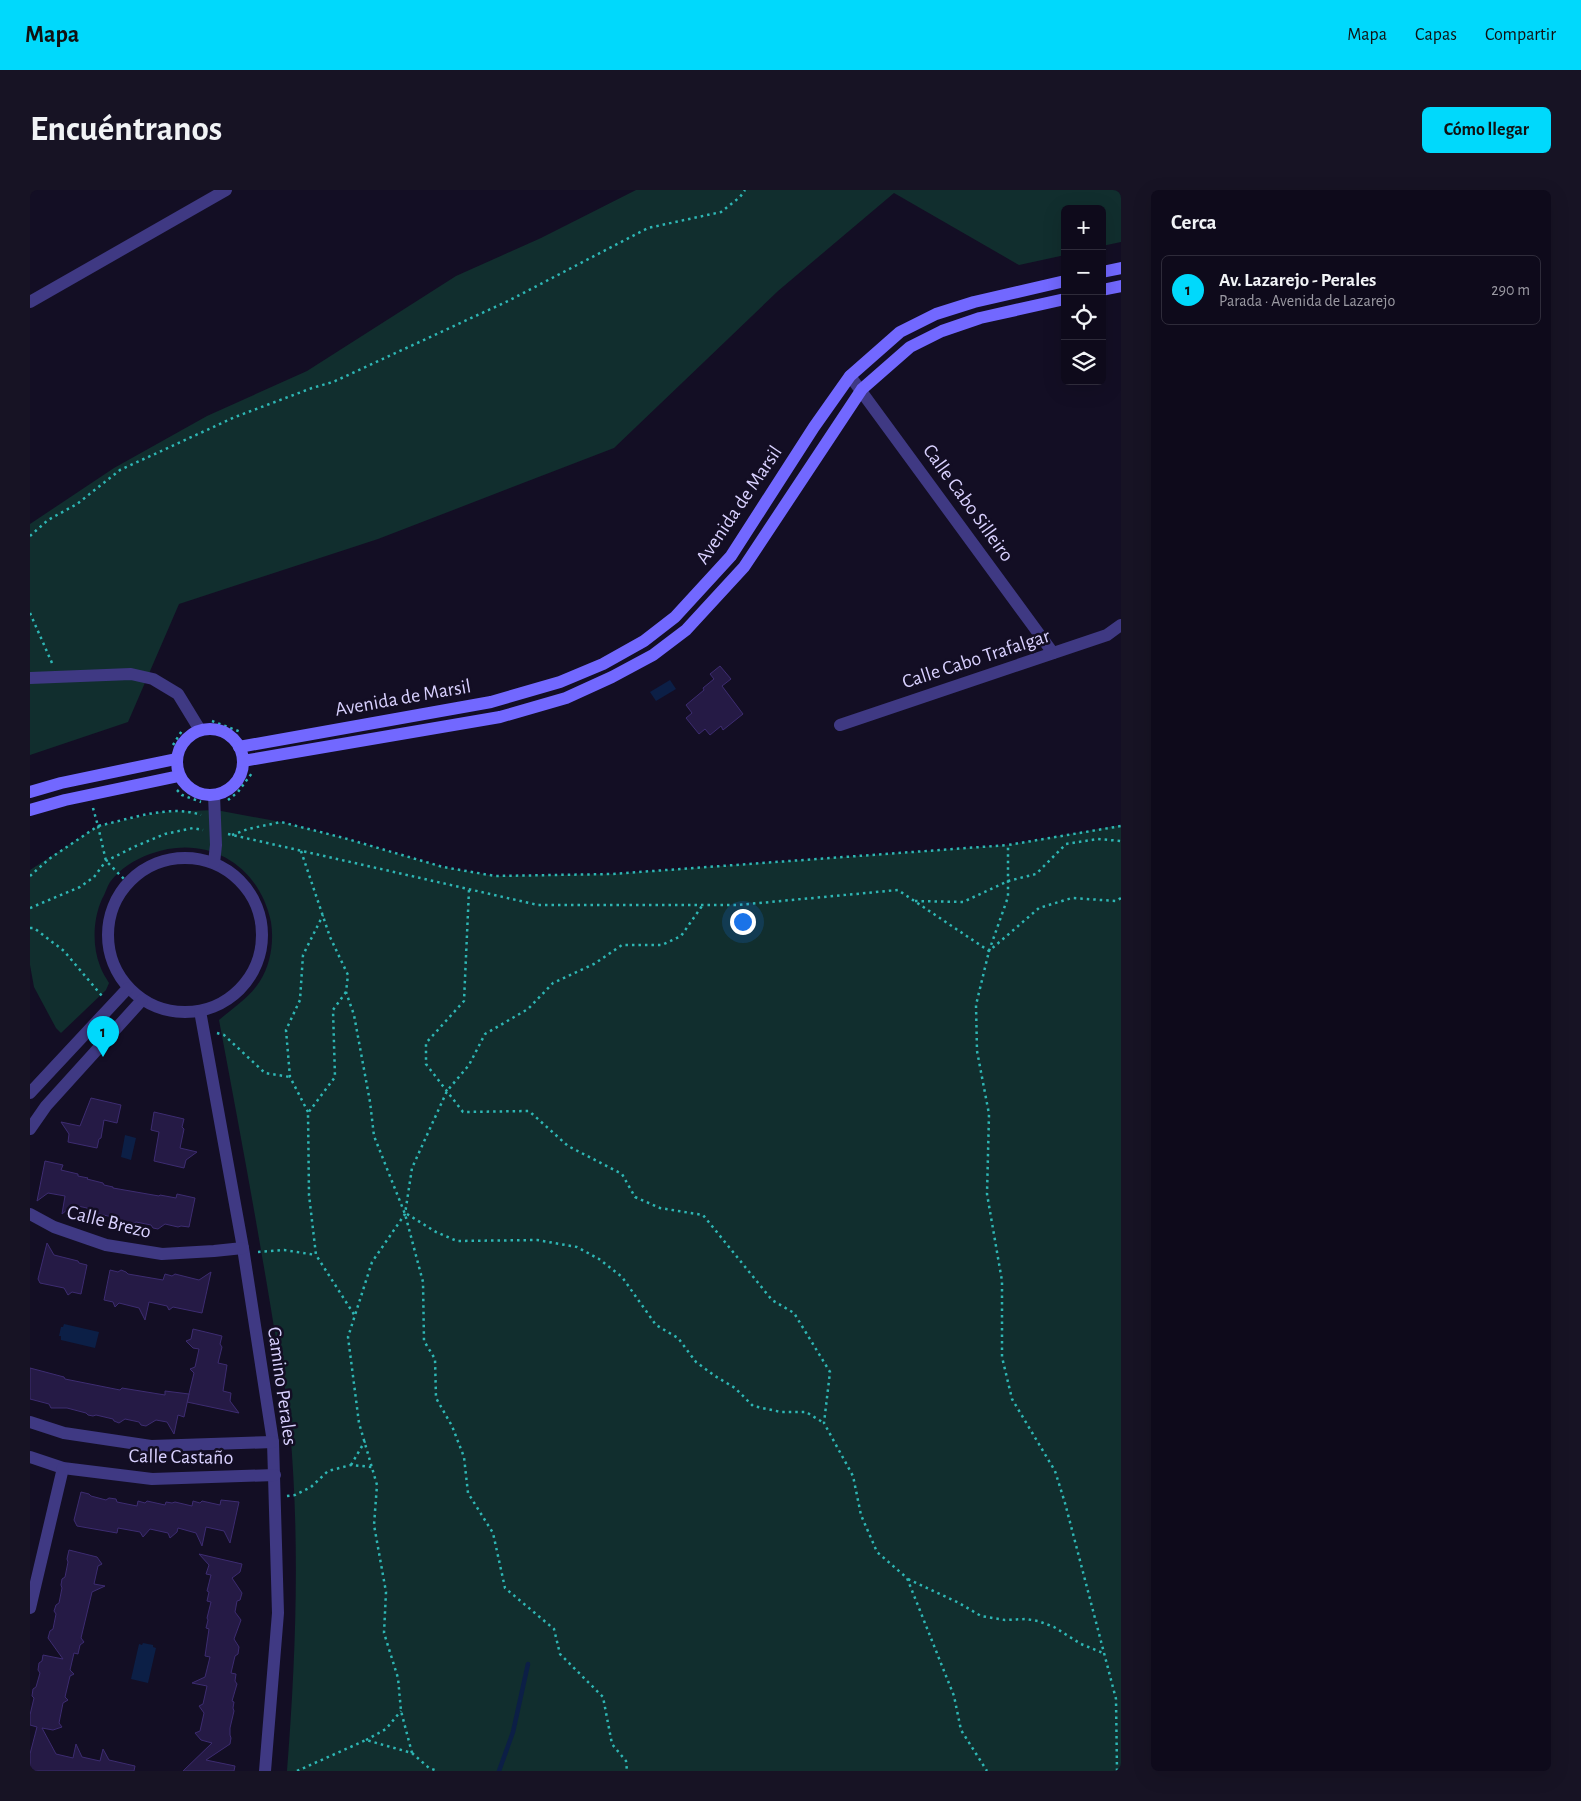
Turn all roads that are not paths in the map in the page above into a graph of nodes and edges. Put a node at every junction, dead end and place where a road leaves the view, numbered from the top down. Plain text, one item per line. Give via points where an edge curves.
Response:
1 (226, 190) edge
2 (203, 196) edge
3 (1121, 268) edge
4 (1106, 271) edge
5 (1061, 282) edge
6 (1121, 286) edge
7 (1106, 289) edge
8 (1061, 299) edge
9 (30, 302) edge
10 (850, 376) junction
11 (862, 389) junction
12 (1121, 625) edge
13 (1054, 653) junction
14 (30, 678) edge
15 (198, 725) junction
16 (840, 725) dead end
17 (239, 747) junction
18 (172, 755) junction
19 (243, 762) junction
20 (179, 776) junction
21 (30, 792) edge
22 (214, 795) junction
23 (30, 810) edge
24 (214, 863) junction
25 (128, 988) junction
26 (142, 1000) junction
27 (200, 1011) junction
28 (30, 1091) edge
29 (30, 1129) edge
30 (30, 1214) edge
31 (243, 1250) junction
32 (30, 1422) edge
33 (273, 1442) junction
34 (30, 1457) edge
35 (63, 1468) junction
36 (275, 1475) junction
37 (30, 1608) edge
38 (265, 1771) edge

1 - 2 street
2 - 9 street
3 - 4 street
5 - 10 street, Avenida de Marsil via 936,314 900,332
6 - 7 street
8 - 11 street, Avenida de Marsil via 980,318 942,331 910,347
10 - 11 street, Calle Cabo Silleiro
10 - 17 street, Avenida de Marsil via 731,556 675,616 644,641 560,682 491,702
11 - 13 street, Calle Cabo Silleiro
11 - 19 street, Avenida de Marsil via 744,567 686,630 653,655 566,698 500,717
12 - 13 street, Calle Cabo Trafalgar via 1107,635
13 - 16 street, Calle Cabo Trafalgar
14 - 15 street via 131,674 153,679 178,694
15 - 17 street via 223,731
15 - 18 street
17 - 19 street
18 - 20 street
18 - 21 street
19 - 22 street via 234,785
20 - 22 street via 192,790
20 - 23 street
22 - 24 street
24 - 25 street via 196,858 177,858 142,870 127,882 114,902 107,924 108,947 114,969
24 - 27 street via 233,874 255,903 262,931 260,953 252,974 238,991 221,1004
25 - 26 street
25 - 28 street
26 - 27 street via 160,1009
26 - 29 street via 46,1106
27 - 31 street, Camino Perales
30 - 31 street, Calle Brezo via 54,1227 106,1245 162,1254
31 - 33 street, Camino Perales
32 - 33 street, Calle Castaño via 64,1433 151,1446
33 - 36 street, Camino Perales
34 - 35 street, Calle Castaño
35 - 36 street, Calle Castaño via 152,1479
35 - 37 street
36 - 38 street, Camino Perales via 278,1613

